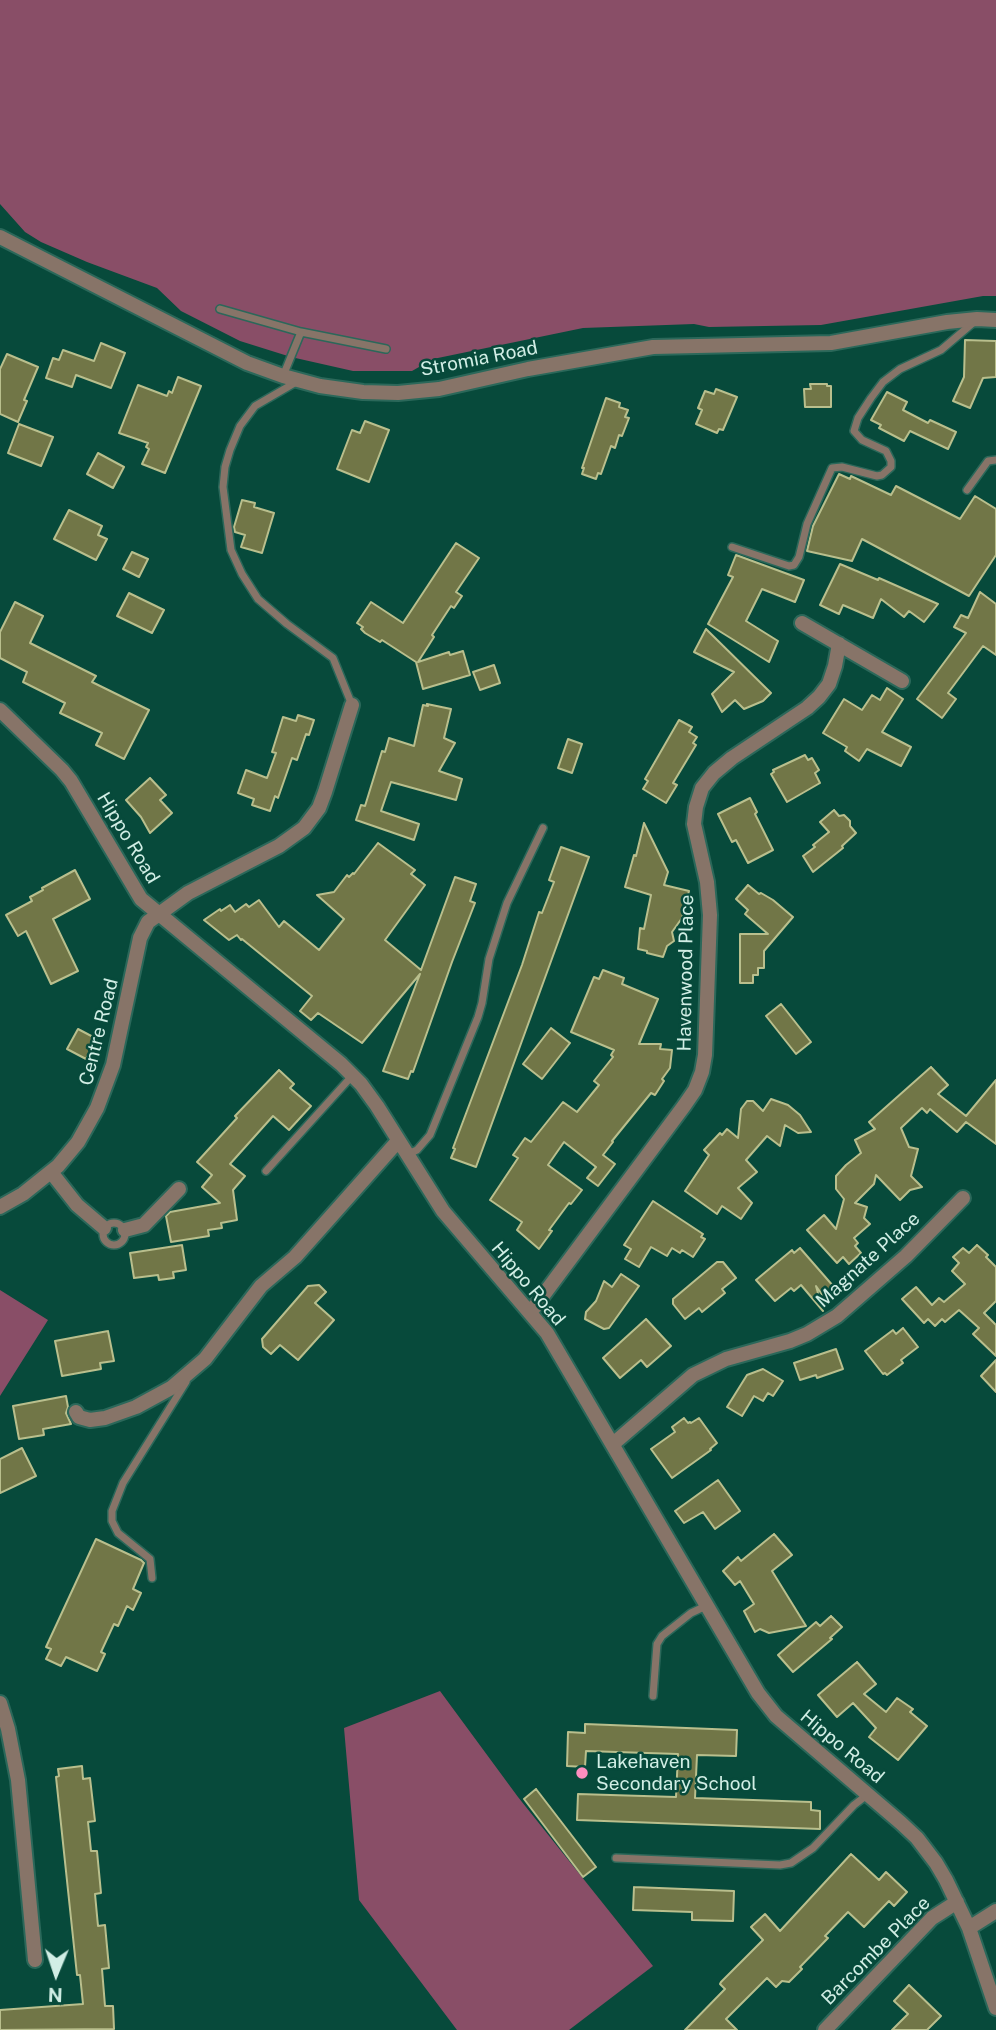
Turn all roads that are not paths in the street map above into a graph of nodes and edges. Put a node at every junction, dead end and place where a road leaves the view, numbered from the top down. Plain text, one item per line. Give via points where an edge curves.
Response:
1 (0, 237) edge
2 (220, 309) dead end
3 (977, 319) junction
4 (996, 320) edge
5 (301, 332) junction
6 (386, 349) dead end
7 (283, 376) junction
8 (298, 381) junction
9 (996, 460) edge
10 (967, 490) dead end
11 (732, 547) dead end
12 (802, 623) dead end
13 (839, 644) junction
14 (902, 681) dead end
15 (352, 705) joint
16 (0, 710) edge
17 (543, 828) dead end
18 (159, 915) junction
19 (352, 1076) junction
20 (398, 1140) junction
21 (407, 1155) junction
22 (266, 1171) dead end
23 (51, 1172) junction
24 (179, 1189) dead end
25 (963, 1198) dead end
26 (0, 1207) edge
27 (104, 1228) junction
28 (125, 1230) junction
29 (530, 1313) junction
30 (193, 1369) junction
31 (76, 1412) dead end
32 (613, 1444) junction
33 (152, 1578) dead end
34 (706, 1606) junction
35 (653, 1696) dead end
36 (0, 1703) edge
37 (868, 1794) junction
38 (616, 1858) dead end
39 (957, 1902) junction
40 (996, 1911) edge
41 (969, 1928) junction
42 (35, 1960) dead end
43 (996, 2008) edge
44 (825, 2030) edge

1 - 7 street, Stromia Road via 247,363
2 - 5 lane
3 - 4 street, Stromia Road
3 - 8 street, Stromia Road via 831,344 653,347 439,389 363,392
3 - 11 lane via 942,350 900,369 871,397 855,431 862,440 886,451 891,467 877,476 832,468 794,565
5 - 6 lane
5 - 7 lane
7 - 8 street, Stromia Road
8 - 15 lane via 255,406 240,426 225,467 223,488 231,550 258,598 333,658
9 - 10 lane via 988,461
12 - 13 street
13 - 14 street
13 - 29 street, Havenwood Place via 829,684 819,697 732,758 702,788 694,824 709,900 702,1072 684,1106
15 - 18 street, Centre Road via 326,792 303,828
16 - 18 street, Hippo Road via 71,781 136,893
17 - 21 lane via 507,904 489,959 478,1017 430,1135
18 - 19 street, Hippo Road
18 - 23 street, Centre Road via 148,922 141,938 120,1038 97,1108 78,1142
19 - 20 street, Hippo Road
19 - 22 lane
20 - 21 street, Hippo Road
20 - 30 street via 295,1257 261,1286 211,1353
21 - 29 street, Hippo Road via 443,1211
23 - 26 street, Centre Road
23 - 27 street via 77,1205
24 - 28 street via 144,1225
25 - 32 street, Magnate Place via 837,1316 790,1341 726,1359 693,1375
27 - 28 lane via 116,1223
27 - 28 lane via 102,1236 110,1245 122,1242
29 - 32 street, Hippo Road via 548,1333
30 - 31 street via 136,1407 96,1420 84,1419
30 - 33 lane via 123,1483 112,1511 114,1528 150,1559
32 - 34 street, Hippo Road
34 - 35 lane via 691,1613 657,1644
34 - 37 street, Hippo Road via 776,1716
36 - 42 street via 18,1780
37 - 38 lane via 813,1848 791,1863
37 - 39 street, Hippo Road via 917,1838
39 - 41 street, Hippo Road
39 - 44 street, Barcombe Place via 932,1918
40 - 41 street
41 - 43 street, Hippo Road

